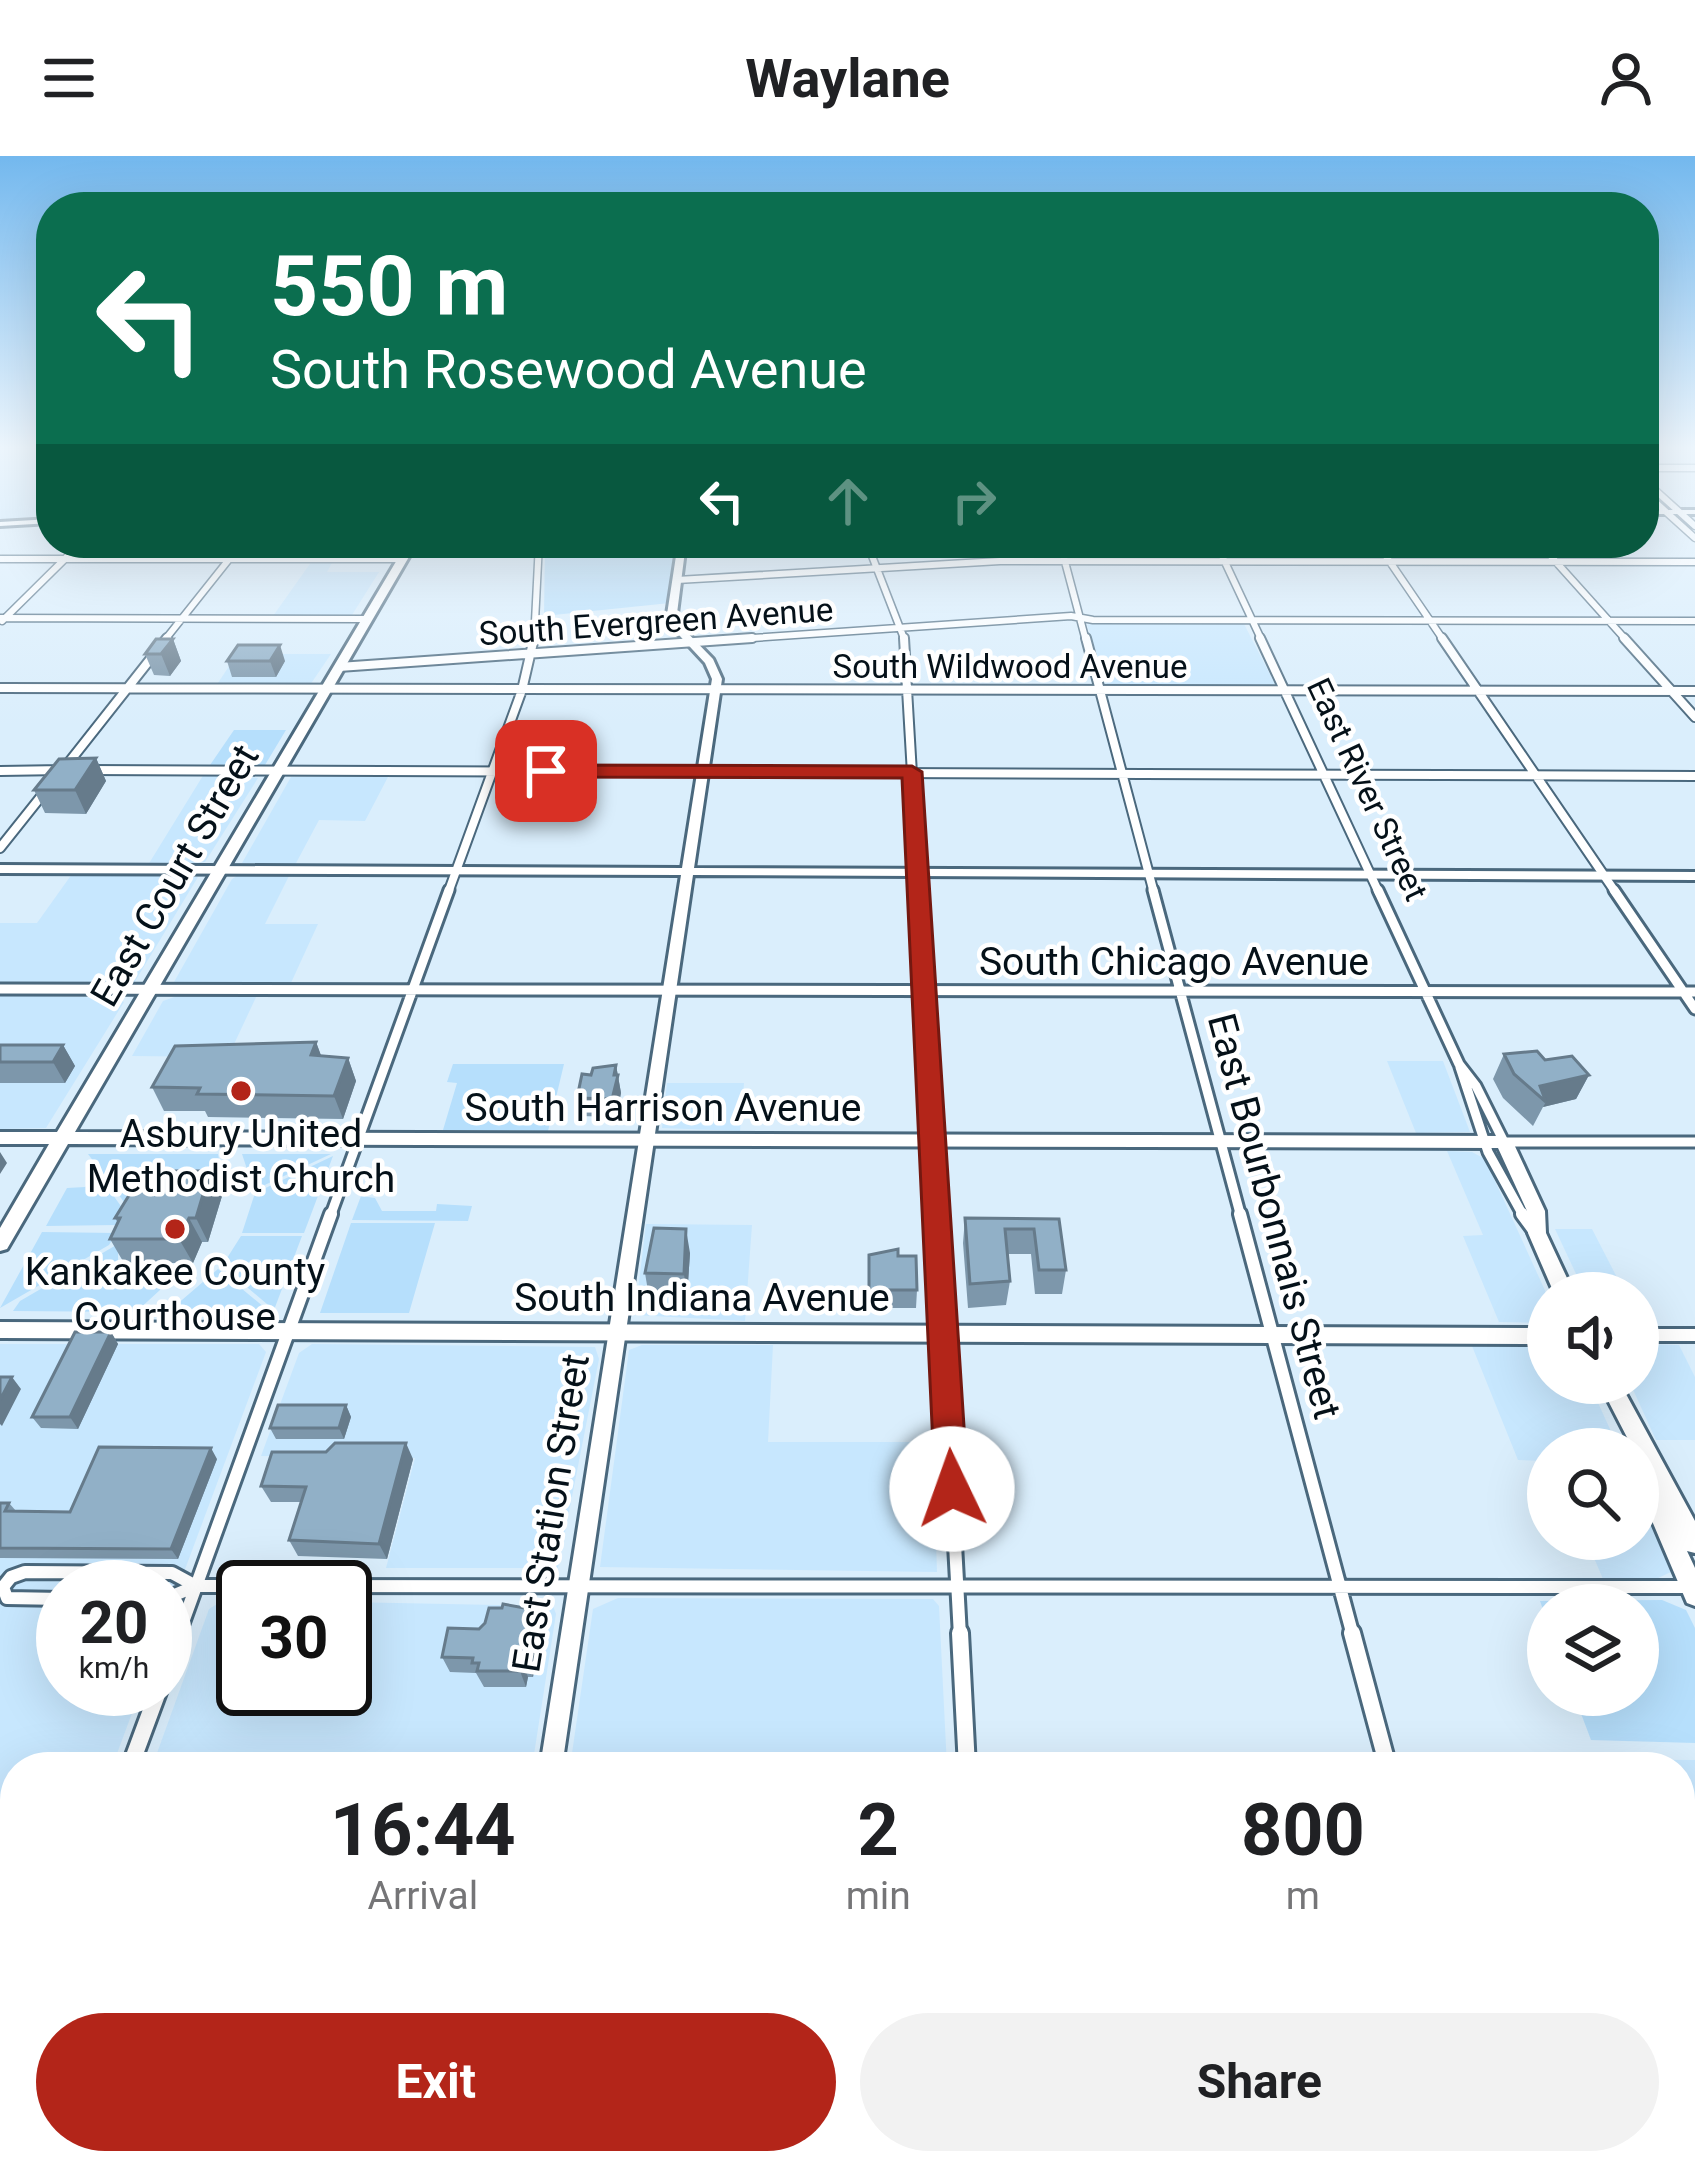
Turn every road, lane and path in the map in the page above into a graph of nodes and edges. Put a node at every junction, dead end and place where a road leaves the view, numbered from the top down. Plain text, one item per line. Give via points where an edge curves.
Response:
1 (538, 558) edge
2 (680, 558) edge
3 (872, 558) edge
4 (1223, 558) edge
5 (1387, 558) edge
6 (1553, 558) edge
7 (0, 559) edge
8 (65, 559) junction
9 (228, 559) junction
10 (403, 559) joint
11 (1064, 560) junction
12 (1224, 561) junction
13 (1389, 561) junction
14 (1557, 562) junction
15 (1695, 562) edge
16 (877, 569) junction
17 (677, 580) junction
18 (1080, 617) junction
19 (182, 619) junction
20 (367, 619) junction
21 (2, 620) edge
22 (1252, 620) junction
23 (1430, 620) junction
24 (1608, 620) junction
25 (1695, 621) edge
26 (901, 628) junction
27 (687, 642) junction
28 (533, 653) junction
29 (339, 667) junction
30 (0, 688) edge
31 (127, 688) junction
32 (326, 688) junction
33 (715, 689) junction
34 (523, 690) junction
35 (1099, 690) junction
36 (1477, 690) junction
37 (908, 691) junction
38 (1285, 691) junction
39 (1672, 691) junction
40 (1695, 691) edge
41 (1695, 717) edge
42 (62, 770) junction
43 (0, 771) edge
44 (277, 771) junction
45 (493, 771) junction
46 (702, 772) junction
47 (912, 772) junction
48 (1121, 772) junction
49 (1324, 772) junction
50 (1534, 773) junction
51 (1695, 776) edge
52 (0, 848) edge
53 (0, 869) edge
54 (218, 869) junction
55 (457, 870) junction
56 (687, 870) junction
57 (917, 871) junction
58 (1148, 871) junction
59 (1370, 872) junction
60 (1603, 876) junction
61 (1695, 876) edge
62 (149, 988) junction
63 (0, 989) edge
64 (414, 989) junction
65 (669, 989) junction
66 (924, 990) junction
67 (1180, 991) junction
68 (1427, 992) junction
69 (1689, 992) edge
70 (1695, 1010) edge
71 (0, 1138) edge
72 (62, 1138) junction
73 (359, 1139) junction
74 (646, 1140) junction
75 (932, 1140) junction
76 (1220, 1141) junction
77 (1496, 1142) junction
78 (1695, 1142) edge
79 (0, 1244) edge
80 (1555, 1272) edge
81 (0, 1330) edge
82 (289, 1331) junction
83 (617, 1333) junction
84 (943, 1334) junction
85 (1272, 1335) junction
86 (1659, 1335) edge
87 (1695, 1335) edge
88 (1527, 1336) edge
89 (1618, 1404) edge
90 (1659, 1510) edge
91 (1695, 1544) edge
92 (36, 1572) edge
93 (192, 1584) edge
94 (196, 1586) junction
95 (578, 1586) junction
96 (957, 1587) junction
97 (1340, 1587) junction
98 (192, 1588) edge
99 (1694, 1590) edge
100 (192, 1597) edge
101 (36, 1599) edge
102 (149, 1716) edge
103 (136, 1752) edge
104 (553, 1752) edge
105 (966, 1752) edge
106 (1384, 1752) edge

1 - 28 street
2 - 17 street
3 - 16 street
4 - 12 street, East River Street
5 - 13 street
6 - 14 street
7 - 8 street
8 - 9 street
8 - 21 street
9 - 10 street
9 - 19 street
10 - 20 main road, East Court Street
11 - 12 street
11 - 16 street
11 - 18 street, East Bourbonnais Street
12 - 13 street
12 - 22 street, East River Street
13 - 14 street
13 - 23 street
14 - 15 street
14 - 24 street
16 - 17 street
16 - 26 street
17 - 27 street via 671,621
18 - 22 street, South Evergreen Avenue
18 - 26 street, South Evergreen Avenue
18 - 35 street, East Bourbonnais Street
19 - 20 street
19 - 21 street
19 - 31 street
20 - 29 main road, East Court Street
22 - 23 street, South Evergreen Avenue
22 - 38 street, East River Street
23 - 24 street, South Evergreen Avenue
23 - 36 street
24 - 25 street, South Evergreen Avenue
24 - 39 street
26 - 27 street, South Evergreen Avenue
26 - 37 street
27 - 28 street, South Evergreen Avenue
27 - 33 street via 712,664
28 - 29 street, South Evergreen Avenue
28 - 34 street
29 - 32 main road, East Court Street
30 - 31 street, South Wildwood Avenue
31 - 32 street, South Wildwood Avenue
31 - 42 street
32 - 34 street, South Wildwood Avenue
32 - 44 main road, East Court Street
33 - 34 street, South Wildwood Avenue
33 - 37 street, South Wildwood Avenue
33 - 46 street, East Station Street
34 - 45 street
35 - 37 street, South Wildwood Avenue
35 - 38 street, South Wildwood Avenue
35 - 48 street, East Bourbonnais Street
36 - 38 street, South Wildwood Avenue
36 - 39 street, South Wildwood Avenue
36 - 50 street
37 - 47 street
38 - 49 street, East River Street
39 - 40 street, South Wildwood Avenue
39 - 41 street
42 - 43 street
42 - 44 street
42 - 52 street
44 - 45 street
44 - 54 main road, East Court Street
45 - 46 street
45 - 55 street
46 - 47 street
46 - 56 street, East Station Street
47 - 48 street
47 - 57 street
48 - 49 street
48 - 58 street, East Bourbonnais Street
49 - 50 street
49 - 59 street, East River Street
50 - 51 street
50 - 60 street
53 - 54 street
54 - 55 street
54 - 62 main road, East Court Street
55 - 56 street
55 - 64 street
56 - 57 street
56 - 65 street, East Station Street
57 - 58 street
57 - 66 street
58 - 59 street
58 - 67 street, East Bourbonnais Street
59 - 60 street
59 - 68 street, East River Street
60 - 61 street
60 - 69 street
62 - 63 street, South Chicago Avenue
62 - 64 street, South Chicago Avenue
62 - 72 main road, East Court Street
64 - 65 street, South Chicago Avenue
64 - 73 street
65 - 66 street, South Chicago Avenue
65 - 74 street, East Station Street
66 - 67 street, South Chicago Avenue
66 - 75 street
67 - 68 street, South Chicago Avenue
67 - 76 street, East Bourbonnais Street
68 - 69 street, South Chicago Avenue
68 - 77 street, East River Street
69 - 70 street
71 - 72 main road, South Harrison Avenue
72 - 73 main road, South Harrison Avenue
72 - 79 main road, East Court Street
73 - 74 main road, South Harrison Avenue
73 - 82 street
74 - 75 main road, South Harrison Avenue
74 - 83 street, East Station Street
75 - 76 main road, South Harrison Avenue
75 - 84 street
76 - 77 main road, South Harrison Avenue
76 - 85 street, East Bourbonnais Street
77 - 78 street, South Harrison Avenue
77 - 80 main road, East River Street via 1536,1211
81 - 82 main road, South Indiana Avenue
82 - 83 main road, South Indiana Avenue
82 - 94 street
83 - 84 main road, South Indiana Avenue
83 - 95 street, East Station Street
84 - 85 main road, South Indiana Avenue
84 - 96 street
85 - 88 main road, South Indiana Avenue
85 - 97 street, East Bourbonnais Street
86 - 87 street
89 - 91 main road
90 - 99 main road
92 - 101 street via 10,1577 3,1587 7,1598
93 - 94 street
94 - 95 street
94 - 98 street
94 - 100 street
95 - 96 street
95 - 104 street, East Station Street
96 - 97 street
96 - 105 street
97 - 99 street
97 - 106 street, East Bourbonnais Street
102 - 103 street

